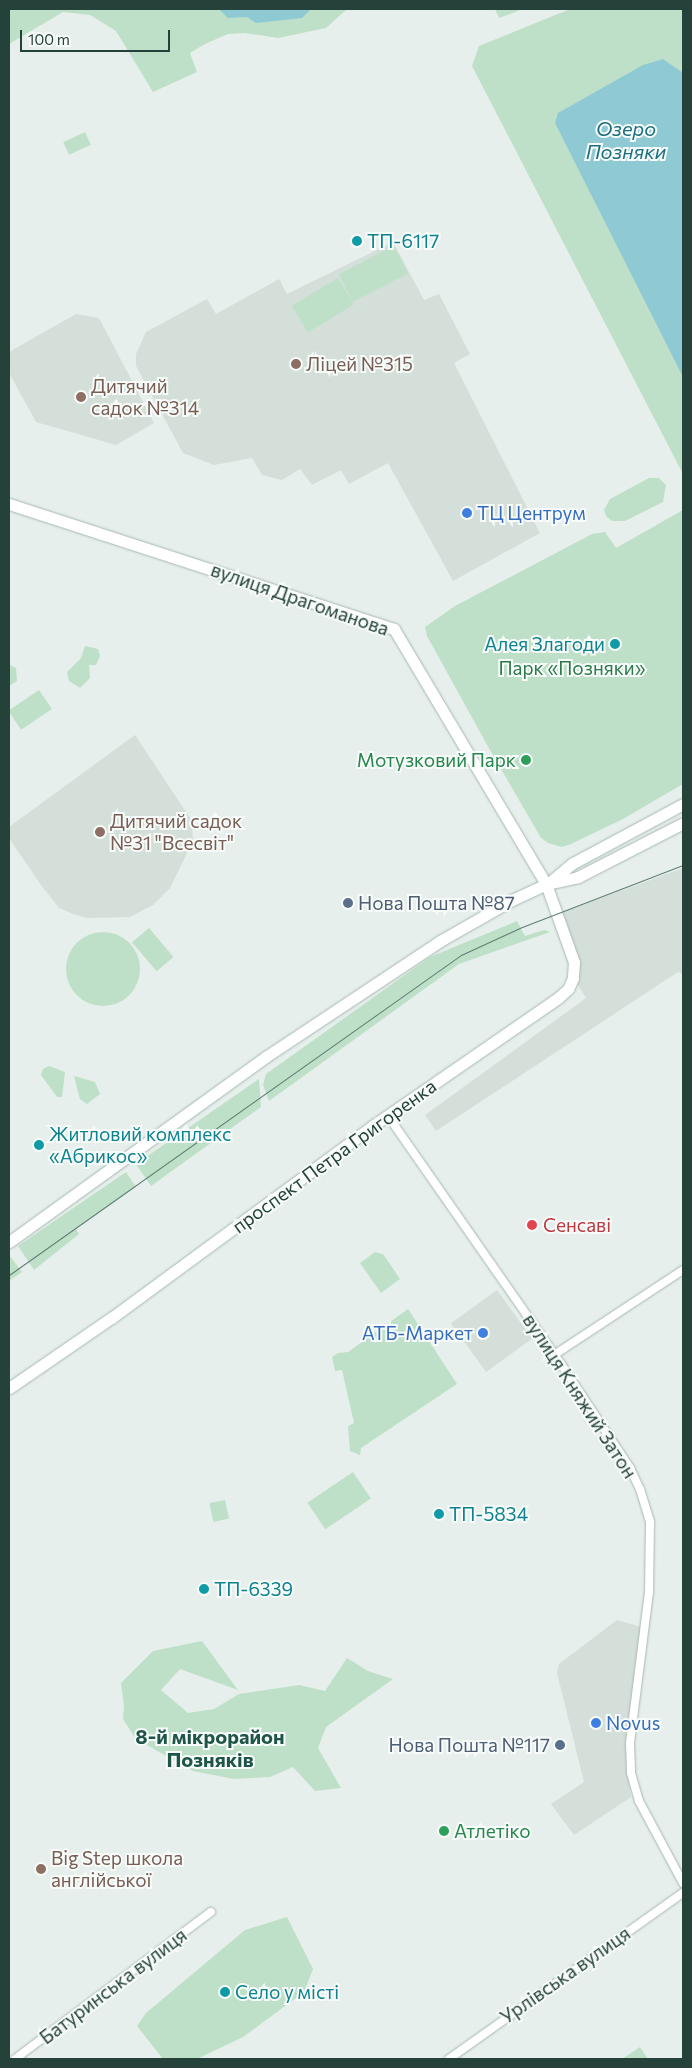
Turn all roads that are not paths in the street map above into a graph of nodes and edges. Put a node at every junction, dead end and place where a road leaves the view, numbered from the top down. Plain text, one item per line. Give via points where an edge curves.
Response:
1 (9, 504) edge
2 (683, 804) edge
3 (683, 824) edge
4 (546, 884) junction
5 (388, 1116) junction
6 (9, 1242) edge
7 (683, 1270) edge
8 (554, 1355) junction
9 (9, 1388) edge
10 (683, 1883) edge
11 (683, 1893) edge
12 (211, 1912) dead end
13 (15, 2059) edge
14 (449, 2059) edge

1 - 4 main road, вулиця Драгоманова via 394,629
2 - 4 main road via 573,863
3 - 4 main road via 578,877
4 - 5 main road, проспект Петра Григоренка via 574,962 568,989
4 - 6 main road via 440,941 337,1009
5 - 8 street, вулиця Княжий Затон
5 - 9 main road, проспект Петра Григоренка via 111,1318
7 - 8 street
8 - 10 street, вулиця Княжий Затон via 630,1468 650,1522 648,1592 630,1767 639,1801
11 - 14 street, Урлівська вулиця
12 - 13 street, Батуринська вулиця

